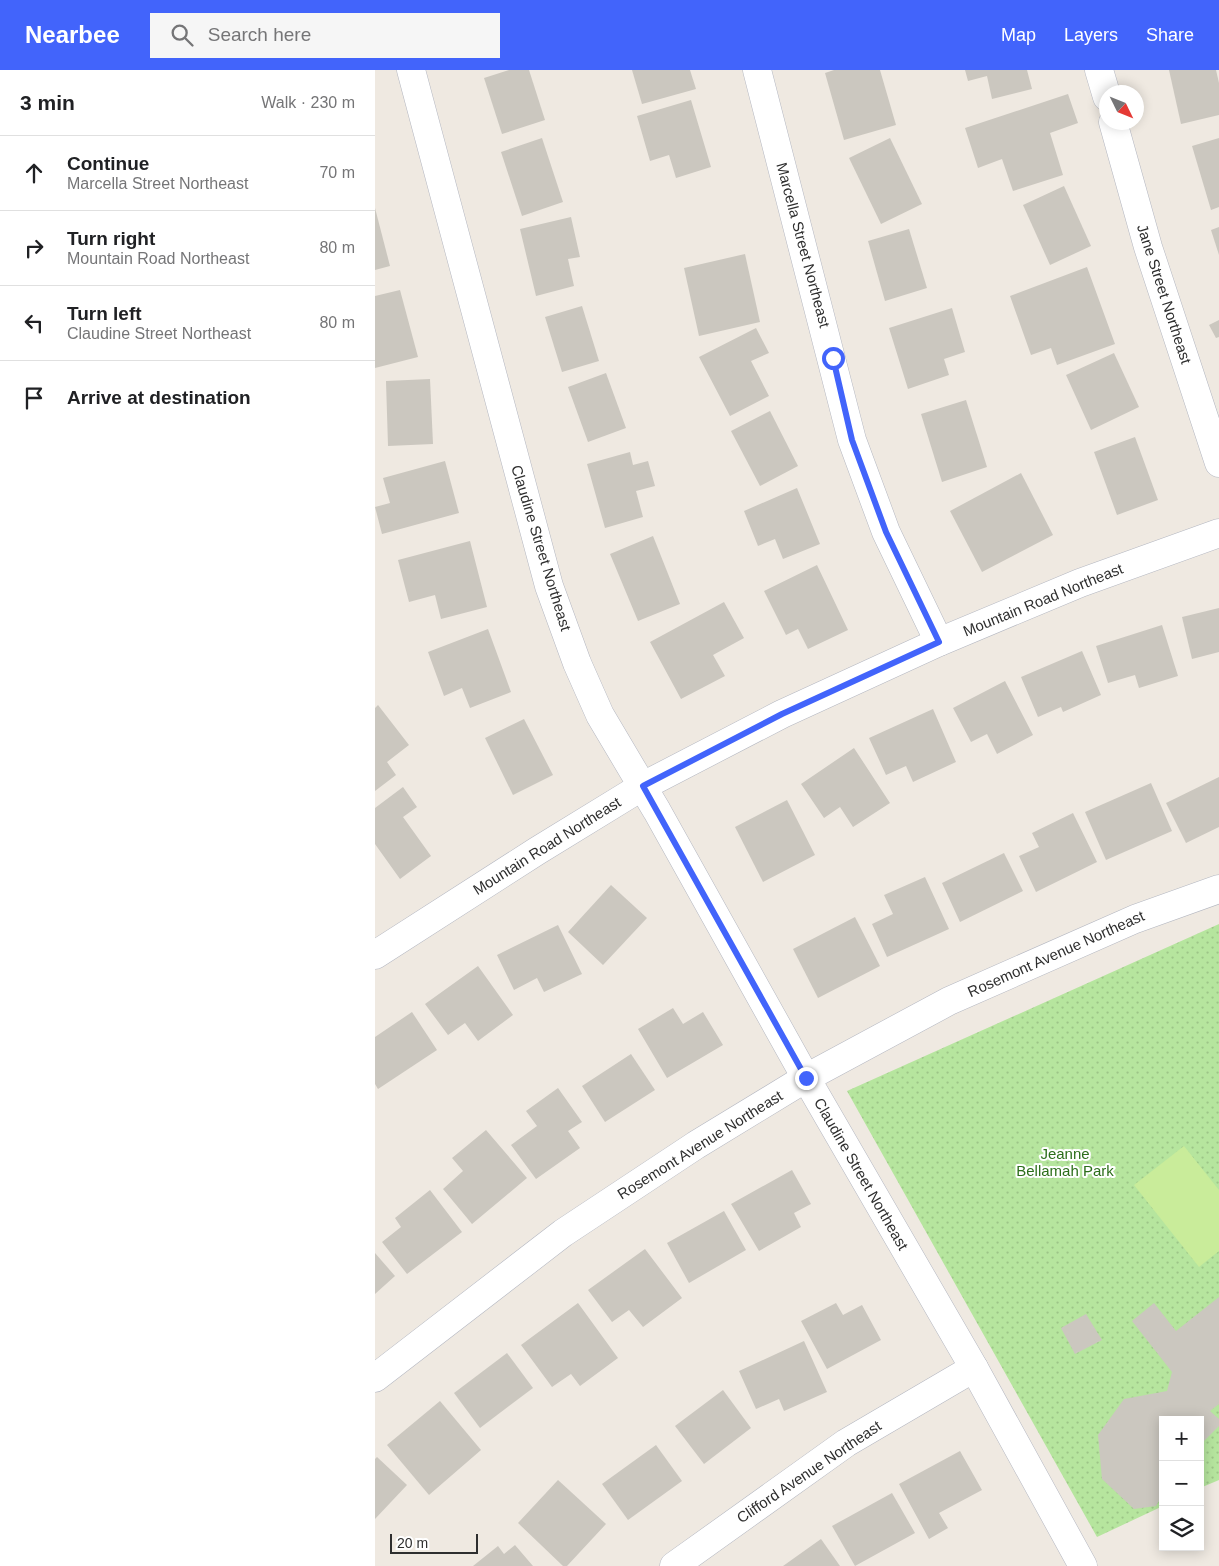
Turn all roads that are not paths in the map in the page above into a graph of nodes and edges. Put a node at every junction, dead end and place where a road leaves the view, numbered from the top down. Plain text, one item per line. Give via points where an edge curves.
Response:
1 (411, 70) edge
2 (757, 70) edge
3 (1099, 70) edge
4 (1103, 85) edge
5 (1115, 130) edge
6 (1219, 463) edge
7 (1219, 533) edge
8 (939, 642) junction
9 (643, 786) junction
10 (1219, 889) edge
11 (375, 955) edge
12 (806, 1078) junction
13 (974, 1368) junction
14 (375, 1378) edge
15 (674, 1566) edge
16 (1083, 1566) edge

1 - 9 street, Claudine Street Northeast via 549,586 600,715
2 - 8 street, Marcella Street Northeast via 852,440 886,532
3 - 4 street
5 - 6 street, Jane Street Northeast via 1148,247
7 - 8 street, Mountain Road Northeast via 1080,583
8 - 9 street, Mountain Road Northeast via 782,714
9 - 11 street, Mountain Road Northeast
9 - 12 street, Claudine Street Northeast
10 - 12 street, Rosemont Avenue Northeast via 1135,919 949,1001
12 - 13 street, Claudine Street Northeast
12 - 14 street, Rosemont Avenue Northeast via 696,1145 563,1233
13 - 15 street, Clifford Avenue Northeast via 846,1443
13 - 16 street, Claudine Street Northeast

